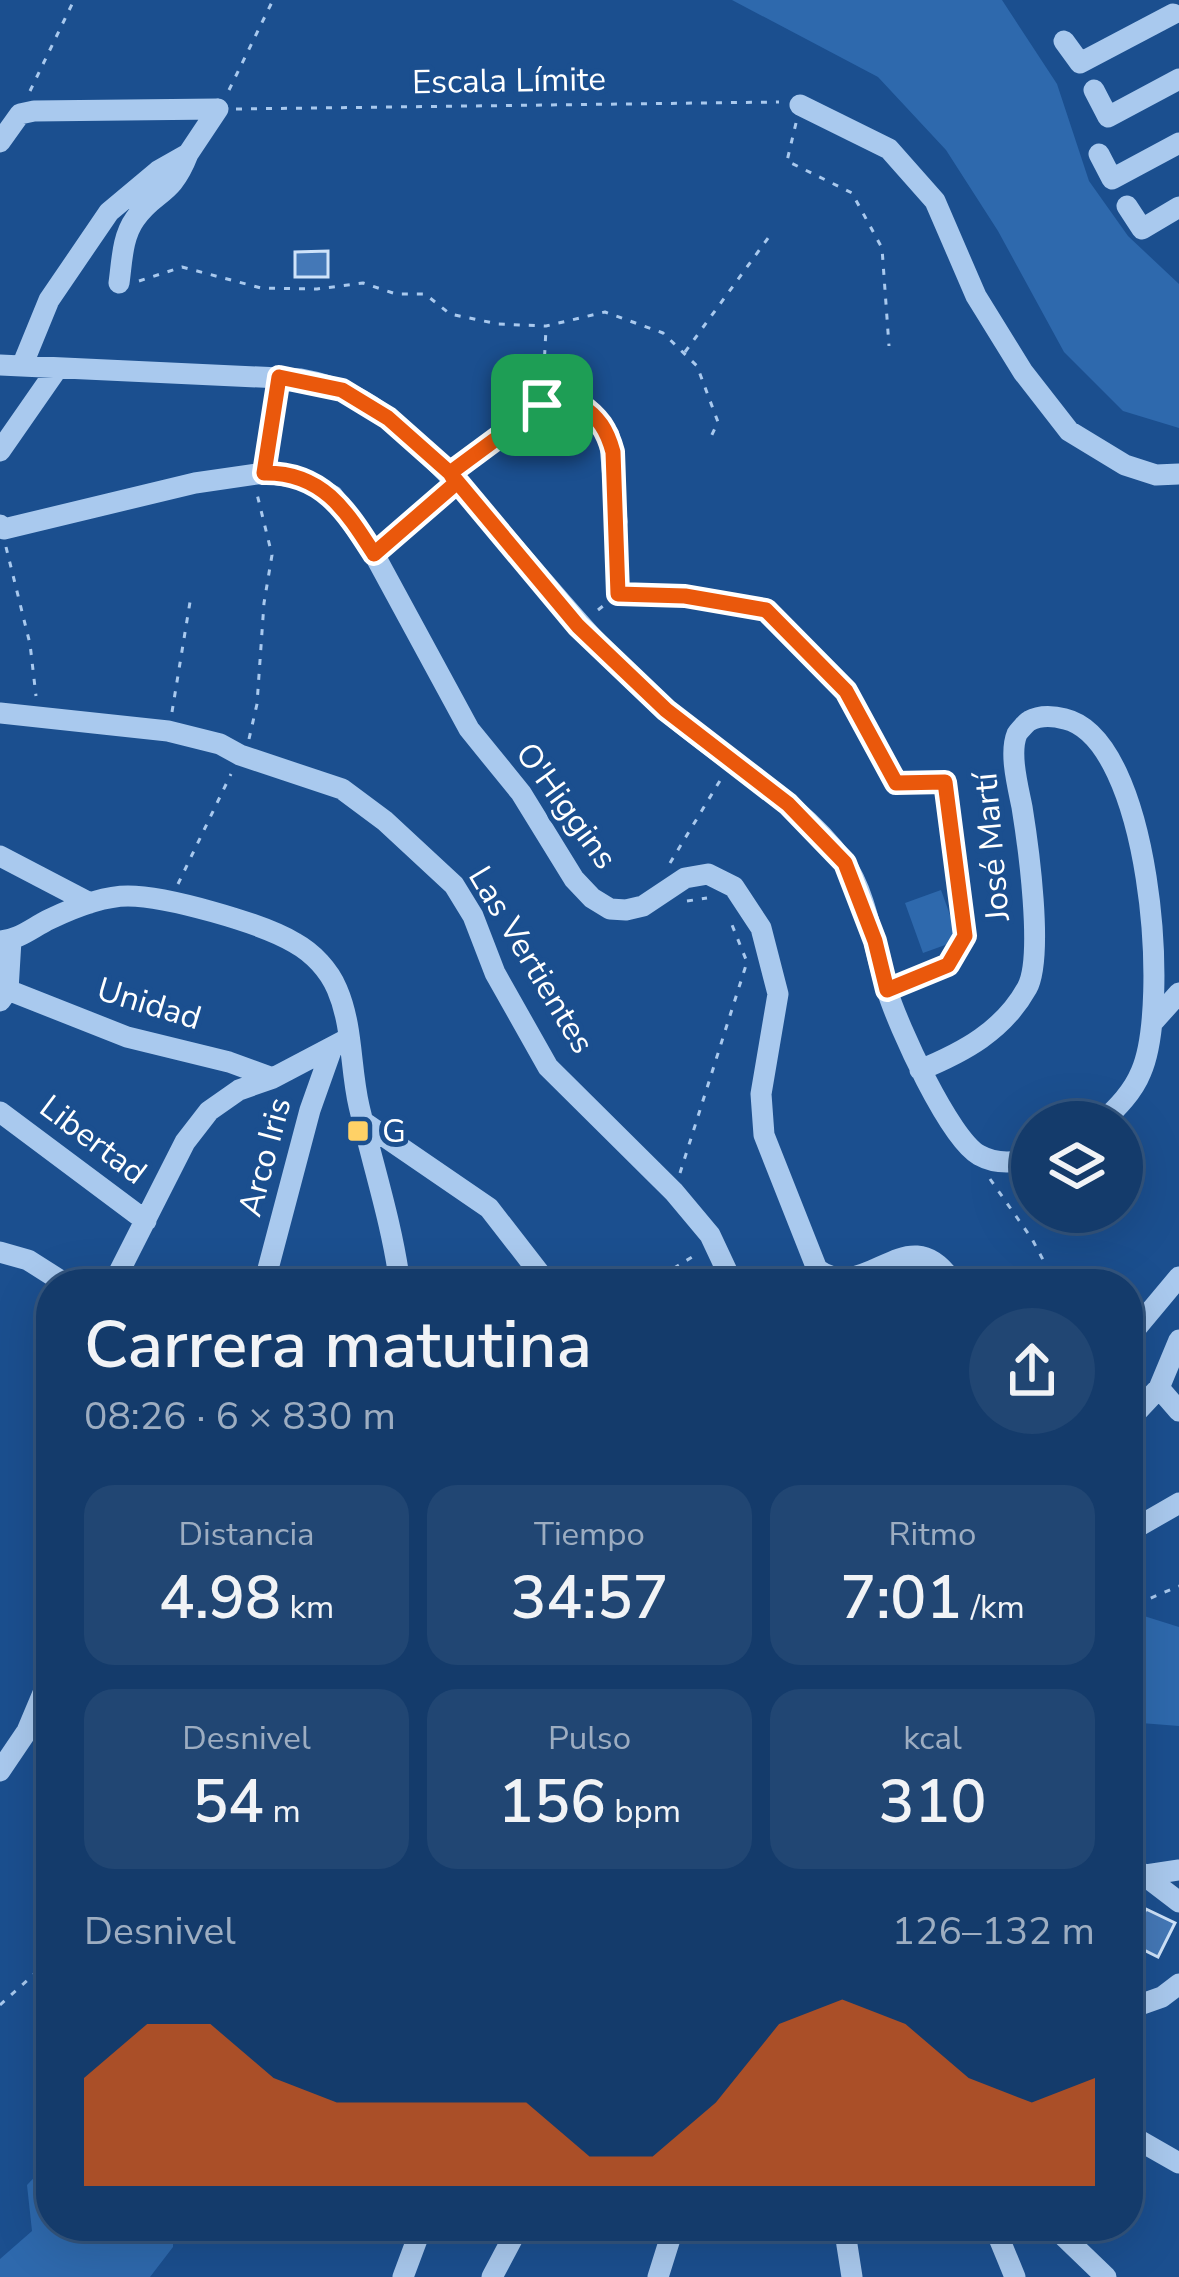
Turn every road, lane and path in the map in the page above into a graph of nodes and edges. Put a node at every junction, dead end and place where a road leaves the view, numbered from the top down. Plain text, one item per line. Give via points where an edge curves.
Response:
1 (74, 0) edge
2 (273, 0) edge
3 (1172, 13) edge
4 (1064, 41) dead end
5 (1179, 79) edge
6 (1094, 90) dead end
7 (800, 105) junction
8 (218, 109) junction
9 (20, 114) junction
10 (0, 142) edge
11 (1179, 143) edge
12 (188, 154) junction
13 (1099, 154) dead end
14 (1127, 206) dead end
15 (1179, 207) edge
16 (771, 234) dead end
17 (119, 284) joint
18 (546, 326) junction
19 (889, 346) dead end
20 (684, 353) junction
21 (11, 366) edge
22 (57, 369) junction
23 (279, 377) junction
24 (542, 405) junction
25 (708, 443) dead end
26 (0, 451) edge
27 (258, 474) junction
28 (1179, 474) edge
29 (453, 478) junction
30 (617, 522) joint
31 (2, 527) edge
32 (374, 554) junction
33 (618, 594) junction
34 (190, 602) dead end
35 (578, 626) junction
36 (0, 713) edge
37 (38, 716) junction
38 (168, 731) junction
39 (240, 755) junction
40 (731, 762) junction
41 (0, 856) edge
42 (665, 870) dead end
43 (170, 901) junction
44 (90, 903) junction
45 (729, 918) dead end
46 (6, 941) edge
47 (887, 990) junction
48 (1179, 993) edge
49 (4, 996) edge
50 (1153, 1022) junction
51 (340, 1043) junction
52 (920, 1070) junction
53 (273, 1078) junction
54 (1121, 1101) edge
55 (0, 1112) edge
56 (362, 1121) junction
57 (968, 1147) junction
58 (1011, 1162) edge
59 (674, 1192) junction
60 (146, 1221) junction
61 (710, 1234) junction
62 (0, 1252) edge
63 (42, 1269) edge
64 (121, 1269) edge
65 (268, 1269) edge
66 (398, 1269) edge
67 (536, 1269) edge
68 (673, 1269) edge
69 (726, 1269) edge
70 (817, 1269) edge
71 (873, 1269) edge
72 (943, 1269) edge
73 (1047, 1269) edge
74 (1179, 1277) edge
75 (1143, 1320) edge
76 (1179, 1340) edge
77 (1159, 1388) junction
78 (1143, 1405) edge
79 (1179, 1411) edge
80 (1179, 1503) edge
81 (1143, 1524) edge
82 (1179, 1586) edge
83 (1143, 1601) edge
84 (36, 1711) edge
85 (0, 1771) edge
86 (1143, 1869) edge
87 (1179, 1870) edge
88 (1143, 1874) edge
89 (1179, 1902) edge
90 (36, 1973) edge
91 (1179, 1984) edge
92 (1143, 2004) edge
93 (0, 2005) edge
94 (1143, 2143) edge
95 (1179, 2163) edge
96 (417, 2241) edge
97 (511, 2241) edge
98 (669, 2241) edge
99 (846, 2241) edge
100 (1000, 2241) edge
101 (1069, 2241) edge
102 (404, 2277) edge
103 (493, 2277) edge
104 (658, 2277) edge
105 (852, 2277) edge
106 (1015, 2277) edge
107 (1106, 2277) edge

1 - 9 path
2 - 8 path
3 - 4 street via 1080,63
5 - 6 street via 1108,116
7 - 8 path, Escala Límite
7 - 19 path via 787,161 852,194 882,248
7 - 28 street via 889,149 934,201 976,296 1069,431 1125,465
8 - 9 street
8 - 12 street
9 - 10 street
11 - 13 street via 1112,179
12 - 17 street via 175,184 136,217
12 - 21 street via 109,212
14 - 15 street via 1142,229
16 - 20 path
17 - 18 path via 182,267 261,288 363,283 425,294 450,314
18 - 20 path via 605,312 663,333
18 - 24 path
20 - 25 path via 718,422
21 - 22 street
22 - 23 street
22 - 26 street
23 - 27 street
23 - 29 street via 361,399
24 - 29 street
24 - 30 street via 579,404 601,422 613,452
27 - 31 street, O'Higgins
27 - 32 street, O'Higgins via 323,489
27 - 39 path via 272,555 257,704
29 - 32 street
29 - 35 street
30 - 33 path
31 - 37 path
32 - 70 street, O'Higgins via 469,729 592,898 626,910 708,874 734,887 761,928 778,994 761,1094 764,1135
33 - 35 path
33 - 47 path via 766,610 846,691 896,783 945,782 965,936 948,965
34 - 38 path
35 - 40 street
36 - 37 street, Las Vertientes
37 - 38 street, Las Vertientes
38 - 39 street, Las Vertientes
39 - 43 path
39 - 59 street, Las Vertientes via 342,789 454,885 548,1067
40 - 42 path
40 - 47 street via 788,804 845,863
41 - 44 street
43 - 44 street
43 - 51 street via 293,941 317,960 346,1012
44 - 46 street
45 - 59 path via 747,962
46 - 49 street
47 - 52 street
48 - 50 street
49 - 53 street, Unidad
50 - 52 street, José Martí via 1156,976 1140,839 1119,773 1080,723 1050,716 1028,721 1016,735 1032,901 1030,983 1006,1018 965,1052
50 - 54 street via 1143,1069
51 - 53 street
51 - 56 street
51 - 65 street, Arco Iris via 310,1110
52 - 57 street
53 - 60 street via 209,1111
55 - 60 street, Libertad
56 - 66 street
56 - 67 street via 489,1208
57 - 58 street
57 - 73 path
59 - 61 street, Las Vertientes
60 - 64 street
61 - 68 path via 697,1241 702,1251
61 - 69 street, Las Vertientes
62 - 63 street
71 - 72 street, O'Higgins via 924,1255
74 - 75 street
76 - 77 street
77 - 78 street
77 - 79 street
80 - 81 street
82 - 83 path
84 - 85 street
86 - 87 street
88 - 89 street
90 - 93 path
91 - 92 street
94 - 95 street
96 - 102 street
97 - 103 street
98 - 104 street
99 - 105 street
100 - 106 street
101 - 107 street

